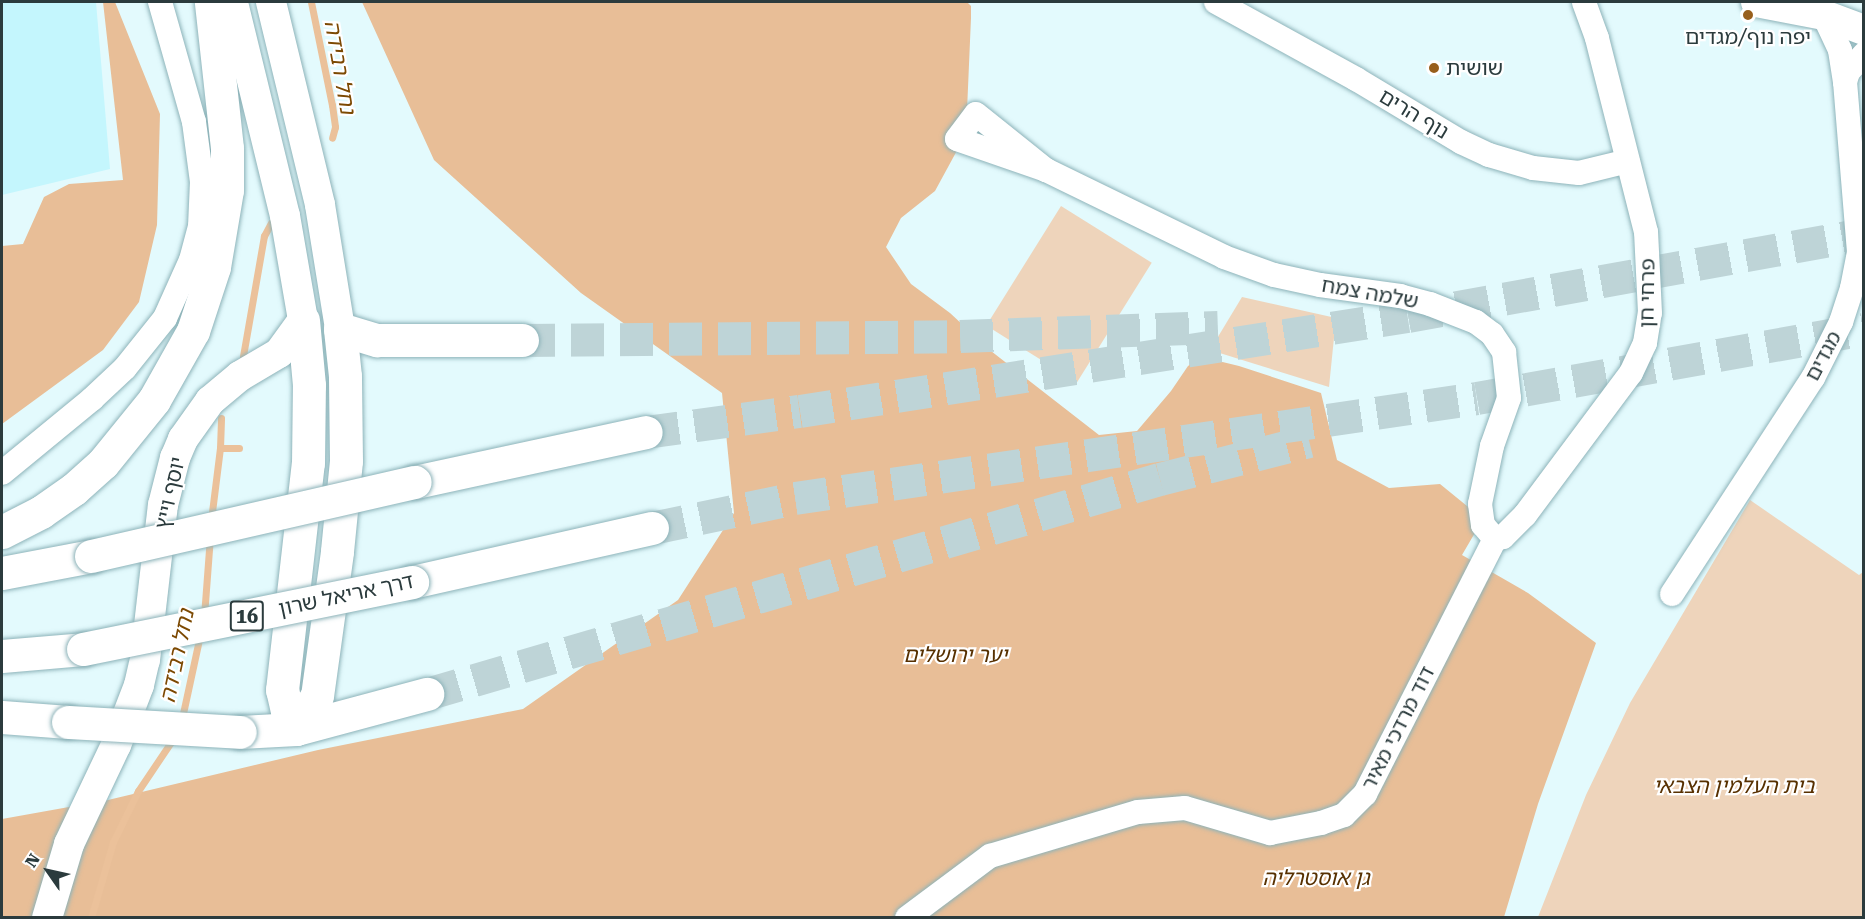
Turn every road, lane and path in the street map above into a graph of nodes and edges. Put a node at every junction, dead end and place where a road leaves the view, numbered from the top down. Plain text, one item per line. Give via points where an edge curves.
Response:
1 (160, 2) edge
2 (211, 2) edge
3 (233, 2) edge
4 (271, 2) edge
5 (1216, 2) edge
6 (1584, 2) edge
7 (1756, 2) edge
8 (1824, 15) junction
9 (1863, 30) edge
10 (1863, 54) edge
11 (1845, 82) junction
12 (1628, 161) junction
13 (1046, 170) dead end
14 (303, 320) junction
15 (340, 329) junction
16 (522, 340) tunnel mouth
17 (646, 432) tunnel mouth
18 (2, 473) edge
19 (652, 528) tunnel mouth
20 (2, 532) edge
21 (1495, 539) junction
22 (2, 573) edge
23 (1672, 594) dead end
24 (2, 656) edge
25 (427, 694) tunnel mouth
26 (2, 717) edge
27 (296, 729) junction
28 (47, 918) edge
29 (908, 918) edge

1 - 18 street via 194,122 202,182 200,227 191,260 165,318 125,368
2 - 20 highway via 227,148 227,190 214,267 193,331 154,400 103,463 41,512
3 - 14 main road via 285,216
4 - 15 main road via 320,205
5 - 12 street, נוף הרים via 1489,155 1533,168 1579,173
6 - 12 street, פרחי חן
7 - 8 main road
8 - 9 main road
8 - 11 street, מגדים via 1840,50
10 - 11 street
11 - 23 street, מגדים via 1859,252 1841,322 1813,378
12 - 21 street, פרחי חן via 1646,232 1650,313 1645,343 1631,373 1525,515 1503,537
13 - 21 street, שלמה צמח via 1224,257 1274,275 1430,304 1476,321 1492,334 1504,352 1509,398 1492,446 1480,504 1483,525
14 - 27 highway via 309,385 308,463 282,680 283,701
14 - 28 main road, יוסף וייץ via 279,353 210,400 183,439 163,505 139,685 116,745 69,844
15 - 16 highway via 377,340
15 - 27 highway via 346,451 337,551 318,696
17 - 22 highway, bridge
19 - 24 highway, דרך אריאל שרון / 16, bridge via 83,649
21 - 29 street, דוד מרדכי מאיר via 1365,794 1344,815 1270,833 1185,808 1138,812 990,856
25 - 27 highway
26 - 27 highway, bridge via 240,732

